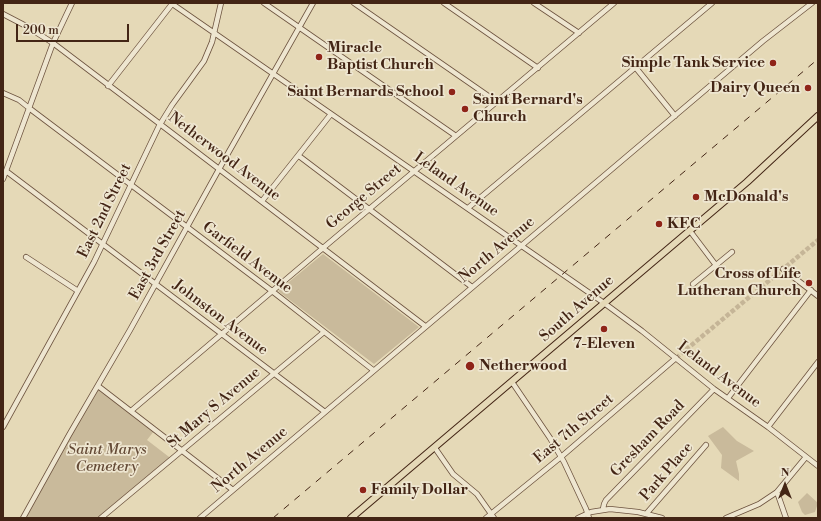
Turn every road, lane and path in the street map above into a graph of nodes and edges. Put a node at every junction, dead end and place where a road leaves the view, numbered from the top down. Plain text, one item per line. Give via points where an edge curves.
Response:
1 (72, 3) edge
2 (171, 3) edge
3 (221, 3) edge
4 (264, 3) edge
5 (313, 3) edge
6 (354, 3) edge
7 (444, 3) edge
8 (534, 3) edge
9 (614, 3) edge
10 (712, 3) edge
11 (812, 3) edge
12 (3, 14) edge
13 (299, 28) junction
14 (214, 33) junction
15 (578, 33) junction
16 (53, 43) junction
17 (538, 68) junction
18 (636, 68) junction
19 (273, 74) junction
20 (108, 86) junction
21 (3, 93) edge
22 (497, 102) junction
23 (29, 108) junction
24 (331, 114) junction
25 (675, 116) junction
26 (818, 116) edge
27 (160, 124) junction
28 (456, 136) junction
29 (299, 156) junction
30 (219, 169) junction
31 (6, 171) junction
32 (415, 171) junction
33 (3, 179) edge
34 (131, 184) junction
35 (262, 201) junction
36 (468, 208) junction
37 (370, 209) junction
38 (187, 228) junction
39 (690, 230) junction
40 (103, 244) junction
41 (522, 246) junction
42 (322, 248) junction
43 (732, 252) dead end
44 (26, 257) dead end
45 (715, 264) junction
46 (783, 269) dead end
47 (156, 284) junction
48 (693, 284) dead end
49 (472, 287) junction
50 (811, 290) junction
51 (78, 291) junction
52 (272, 291) junction
53 (818, 296) edge
54 (604, 303) junction
55 (425, 326) junction
56 (324, 332) junction
57 (222, 334) junction
58 (676, 358) junction
59 (818, 362) edge
60 (373, 370) junction
61 (274, 373) junction
62 (512, 382) junction
63 (98, 386) junction
64 (714, 389) junction
65 (728, 398) junction
66 (131, 412) junction
67 (325, 412) junction
68 (3, 427) edge
69 (768, 427) junction
70 (706, 445) dead end
71 (435, 448) junction
72 (182, 450) junction
73 (561, 457) junction
74 (806, 457) junction
75 (818, 466) edge
76 (233, 490) junction
77 (777, 492) junction
78 (603, 509) junction
79 (646, 514) junction
80 (588, 515) edge
81 (493, 516) edge
82 (735, 516) edge
83 (23, 518) edge
84 (101, 518) edge
85 (200, 518) edge
86 (351, 518) edge
87 (486, 518) edge
88 (578, 518) edge
89 (662, 518) edge
90 (726, 518) edge
91 (786, 518) edge

1 - 16 street
2 - 14 street, Leland Avenue
2 - 20 street
3 - 14 street, East 2nd Street
4 - 13 street
5 - 13 street, East 3rd Street
6 - 22 street
7 - 17 street
8 - 15 street
9 - 15 street, George Street
10 - 18 street
11 - 25 street, North Avenue
12 - 16 street, Netherwood Avenue
13 - 19 street, East 3rd Street
13 - 28 street
14 - 19 street, Leland Avenue
14 - 27 street, East 2nd Street via 204,61
15 - 17 street, George Street
16 - 20 street, Netherwood Avenue
16 - 23 street
17 - 22 street, George Street
18 - 25 street
18 - 36 street
19 - 24 street, Leland Avenue
19 - 30 street, East 3rd Street
20 - 27 street, Netherwood Avenue
21 - 23 street, Garfield Avenue
22 - 28 street, George Street
23 - 31 street
23 - 34 street, Garfield Avenue
24 - 29 street
24 - 32 street, Leland Avenue
25 - 41 street, North Avenue
26 - 39 main road, South Avenue via 747,182
27 - 30 street, Netherwood Avenue
27 - 34 street, East 2nd Street
28 - 32 street, George Street
29 - 35 street
29 - 37 street
30 - 35 street, Netherwood Avenue
30 - 38 street, East 3rd Street
31 - 33 street
31 - 40 street, Johnston Avenue
32 - 36 street, Leland Avenue
32 - 37 street, George Street
34 - 38 street, Garfield Avenue
34 - 40 street, East 2nd Street
35 - 42 street, Netherwood Avenue
36 - 41 street, Leland Avenue
37 - 42 street, George Street
37 - 49 street
38 - 47 street, East 3rd Street
38 - 52 street, Garfield Avenue
39 - 45 street
39 - 54 main road, South Avenue
40 - 47 street, Johnston Avenue
40 - 51 street, East 2nd Street
41 - 49 street, North Avenue
41 - 54 street, Leland Avenue
42 - 52 street, George Street
42 - 55 street, Netherwood Avenue
43 - 45 street
44 - 51 street
45 - 48 street
46 - 50 street
47 - 57 street, Johnston Avenue
47 - 63 street, East 3rd Street
49 - 55 street, North Avenue
50 - 53 street
50 - 65 street
51 - 68 street, East 2nd Street
52 - 56 street, Garfield Avenue
52 - 57 street, George Street
54 - 58 street, Leland Avenue
54 - 62 main road, South Avenue
55 - 60 street, North Avenue
56 - 60 street, Garfield Avenue
56 - 61 street, St Mary S Avenue
57 - 61 street, Johnston Avenue
57 - 66 street, George Street
58 - 64 street, Leland Avenue
58 - 73 street, East 7th Street
59 - 69 street
60 - 67 street, North Avenue
61 - 67 street, Johnston Avenue
61 - 72 street, St Mary S Avenue
62 - 71 main road, South Avenue
62 - 73 street
63 - 66 street
63 - 83 street, East 3rd Street
64 - 65 street, Leland Avenue
64 - 78 street, Gresham Road via 606,500
65 - 69 street, Leland Avenue
66 - 72 street
67 - 76 street, North Avenue
69 - 74 street, Leland Avenue
70 - 79 street, Park Place
71 - 81 street via 453,474 477,494
71 - 86 main road, South Avenue
72 - 76 street
72 - 84 street, St Mary S Avenue
73 - 80 street
73 - 81 street, East 7th Street
74 - 75 street, Leland Avenue
74 - 77 street
76 - 85 street, North Avenue
77 - 82 street
77 - 91 street
78 - 79 street
78 - 80 street
79 - 89 street
80 - 88 street
81 - 87 street, East 7th Street
82 - 90 street

